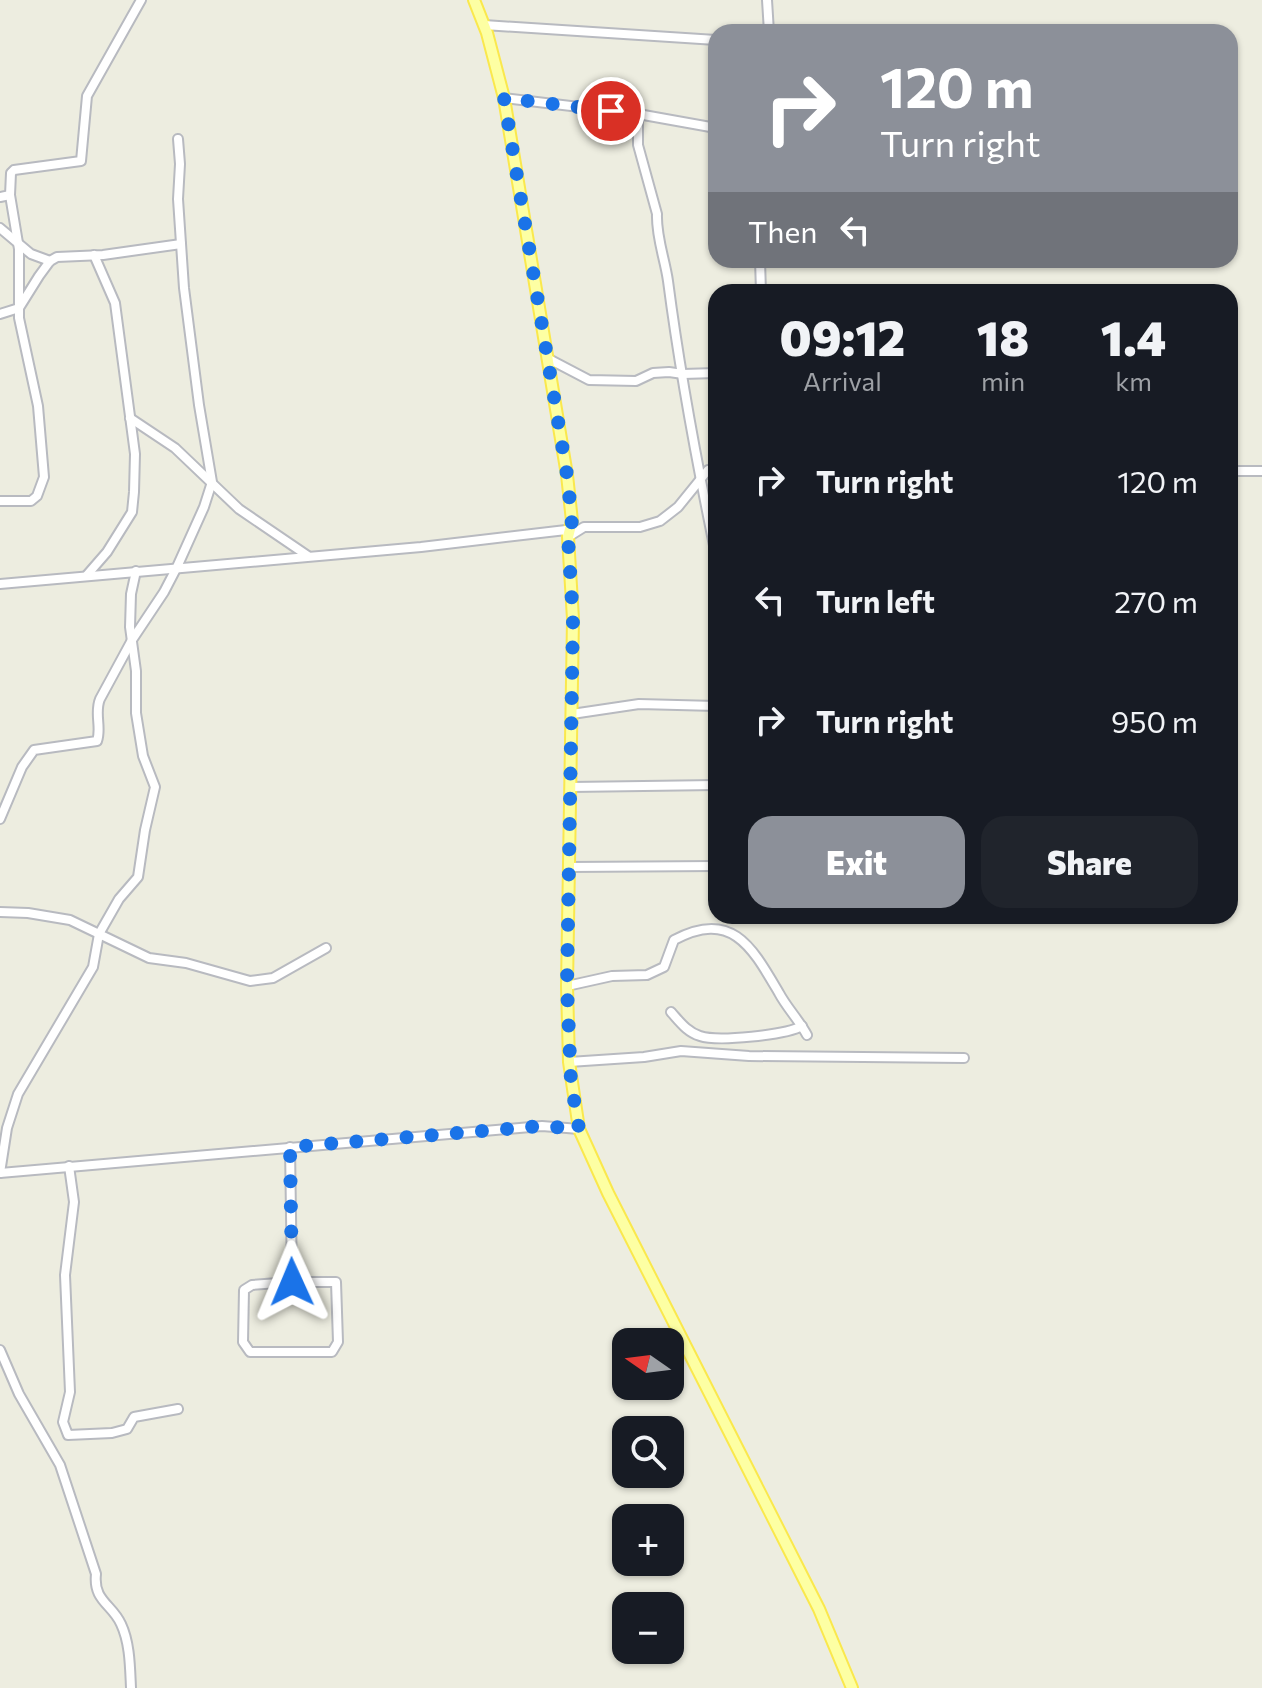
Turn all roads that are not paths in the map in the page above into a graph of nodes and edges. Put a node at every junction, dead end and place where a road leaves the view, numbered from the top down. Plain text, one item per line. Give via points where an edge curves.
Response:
1 (141, 0) edge
2 (474, 0) edge
3 (767, 0) edge
4 (768, 24) edge
5 (484, 25) junction
6 (708, 39) edge
7 (504, 98) junction
8 (638, 114) junction
9 (708, 127) edge
10 (178, 139) dead end
11 (10, 195) junction
12 (0, 197) edge
13 (0, 228) edge
14 (181, 244) junction
15 (18, 245) junction
16 (94, 255) junction
17 (50, 261) junction
18 (19, 308) junction
19 (0, 314) edge
20 (547, 358) junction
21 (708, 373) edge
22 (683, 374) junction
23 (130, 418) junction
24 (708, 470) edge
25 (1238, 471) edge
26 (1262, 471) edge
27 (701, 480) junction
28 (212, 482) junction
29 (0, 501) edge
30 (708, 515) edge
31 (568, 537) junction
32 (309, 557) junction
33 (177, 567) junction
34 (136, 571) junction
35 (86, 576) junction
36 (0, 584) edge
37 (132, 640) junction
38 (708, 706) edge
39 (572, 714) junction
40 (708, 785) edge
41 (571, 787) junction
42 (0, 819) edge
43 (708, 866) edge
44 (569, 867) junction
45 (0, 912) edge
46 (99, 934) junction
47 (326, 948) dead end
48 (567, 986) junction
49 (671, 1012) dead end
50 (802, 1026) junction
51 (807, 1035) dead end
52 (964, 1058) dead end
53 (569, 1062) junction
54 (579, 1129) junction
55 (290, 1147) junction
56 (69, 1166) junction
57 (0, 1173) edge
58 (292, 1282) junction
59 (0, 1350) edge
60 (178, 1409) dead end
61 (131, 1688) edge
62 (852, 1688) edge

1 - 11 street via 87,96 81,161 14,170
2 - 5 main road
3 - 4 street
5 - 6 street
5 - 7 main road
7 - 8 street
7 - 20 main road
8 - 9 street
8 - 22 street via 638,145 657,214
10 - 14 street
11 - 12 street
11 - 15 street
13 - 15 street
14 - 16 street
14 - 28 street
15 - 17 street
15 - 18 street
16 - 17 street
16 - 23 street via 115,303
17 - 18 street
18 - 19 street
18 - 29 street via 38,406 44,477 31,501
20 - 22 street via 589,380
20 - 31 main road via 567,475 572,521
21 - 22 street
22 - 27 street
23 - 28 street via 175,448
23 - 35 street via 135,454 132,512
24 - 27 street
25 - 26 street
27 - 30 street
27 - 31 street via 660,521 640,527 584,527
28 - 32 street via 239,509
28 - 33 street
31 - 32 street via 566,530
31 - 39 main road
32 - 33 street
33 - 34 street
33 - 37 street
34 - 35 street
34 - 37 street
35 - 36 street
37 - 42 street via 97,708 100,737 34,750
37 - 46 street via 138,727 155,787 138,877
38 - 39 street via 639,704
39 - 41 main road
40 - 41 street
41 - 44 main road
43 - 44 street
44 - 48 main road
45 - 46 street via 70,920
46 - 47 street via 149,958 250,981 273,978
46 - 57 street via 93,967 18,1094
48 - 50 street via 647,975 664,967 674,940 693,930 719,927 754,952
48 - 53 main road
49 - 50 street via 701,1037 774,1034
50 - 51 street
52 - 53 street via 681,1051
53 - 54 main road
54 - 55 street via 542,1126
54 - 62 main road via 819,1609
55 - 56 street
55 - 58 street
56 - 57 street
56 - 60 street via 74,1202 65,1275 70,1392 64,1430 68,1435 112,1433 127,1429 134,1417
58 - 58 street via 244,1290 243,1342 250,1352 336,1348 336,1282
59 - 61 street via 60,1465 96,1574 94,1587 120,1621

